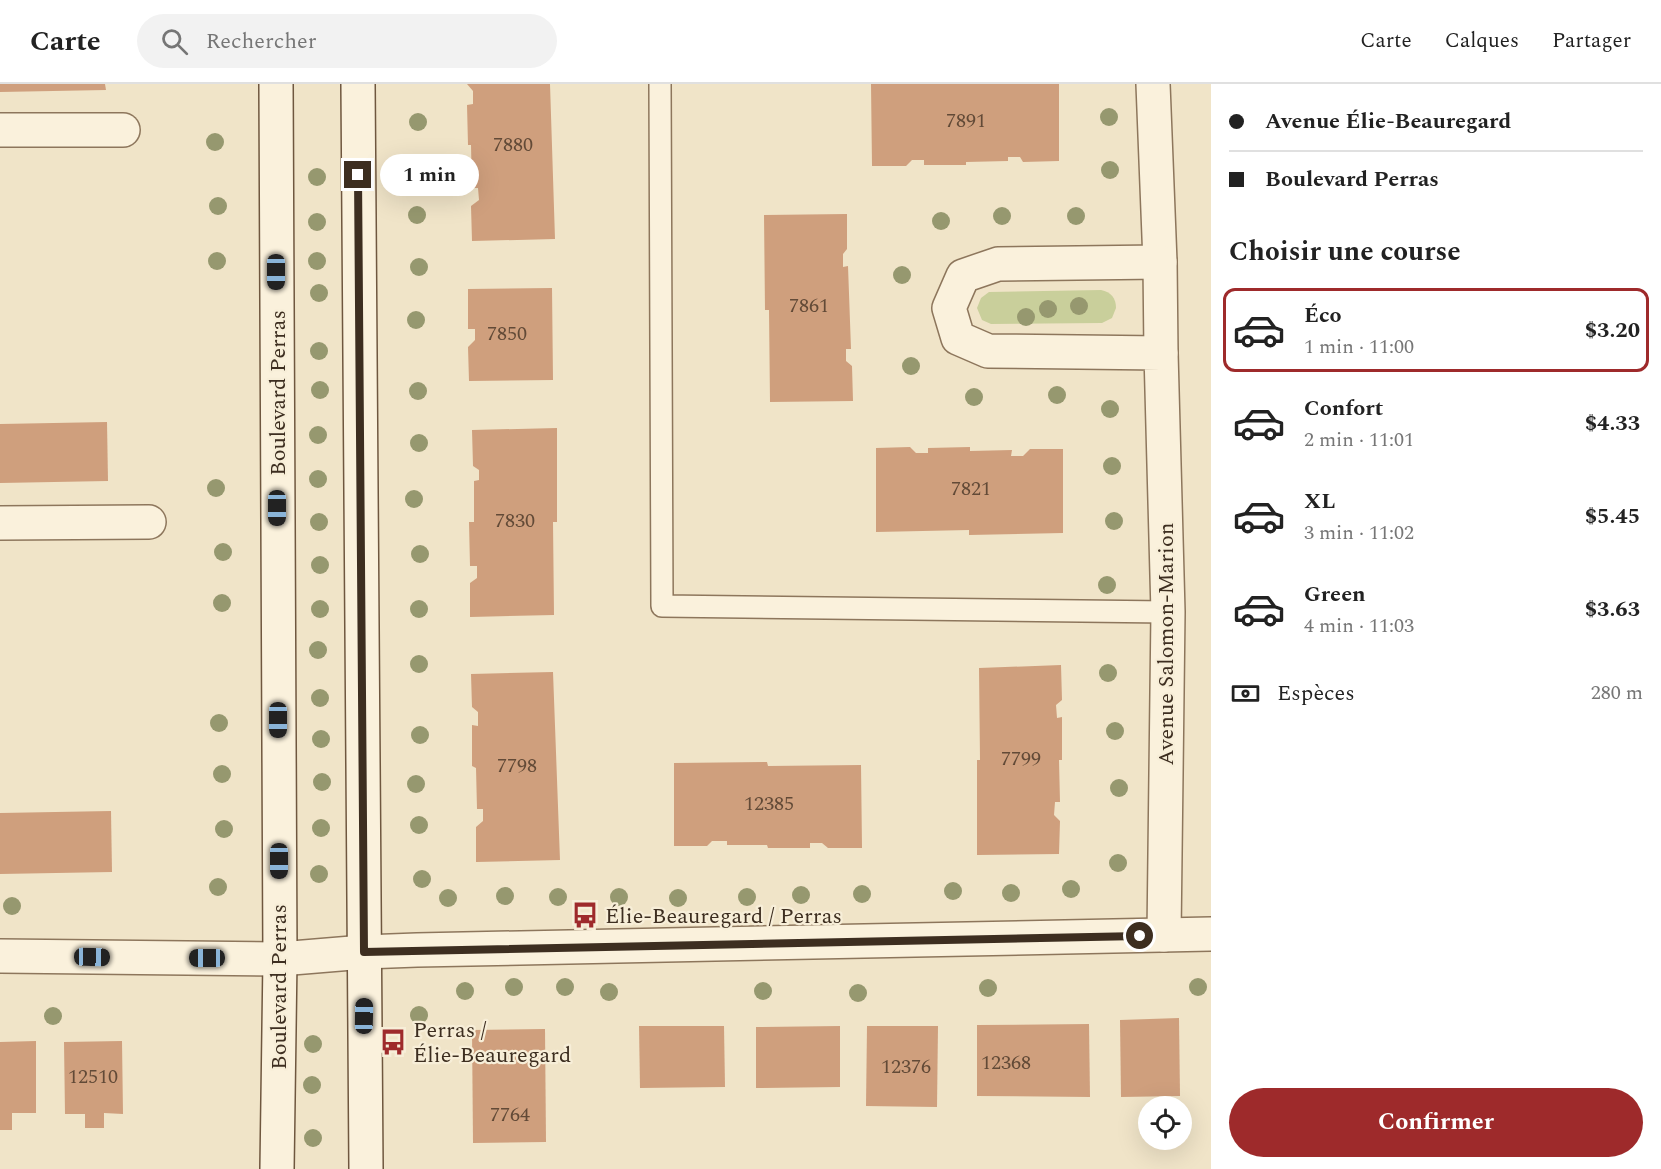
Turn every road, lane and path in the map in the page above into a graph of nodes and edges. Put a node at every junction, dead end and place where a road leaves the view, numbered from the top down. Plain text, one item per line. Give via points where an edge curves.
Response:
1 (276, 84) edge
2 (358, 84) edge
3 (660, 84) edge
4 (1153, 84) edge
5 (0, 130) edge
6 (123, 130) dead end
7 (1160, 262) junction
8 (1161, 353) junction
9 (149, 522) dead end
10 (0, 523) edge
11 (1167, 612) junction
12 (1211, 934) edge
13 (1164, 935) junction
14 (364, 952) junction
15 (0, 956) edge
16 (280, 959) junction
17 (277, 1169) edge
18 (366, 1169) edge

1 - 16 street, Boulevard Perras
2 - 14 street
3 - 11 lane via 662,606
4 - 7 street, Avenue Salomon-Marion
5 - 6 street
7 - 8 street, Avenue Salomon-Marion
7 - 8 street via 998,264 963,276 949,308 958,338 988,351
8 - 11 street, Avenue Salomon-Marion
9 - 10 street
11 - 13 street, Avenue Salomon-Marion
12 - 13 street
13 - 14 street
14 - 16 street
14 - 18 street
15 - 16 street
16 - 17 street, Boulevard Perras

